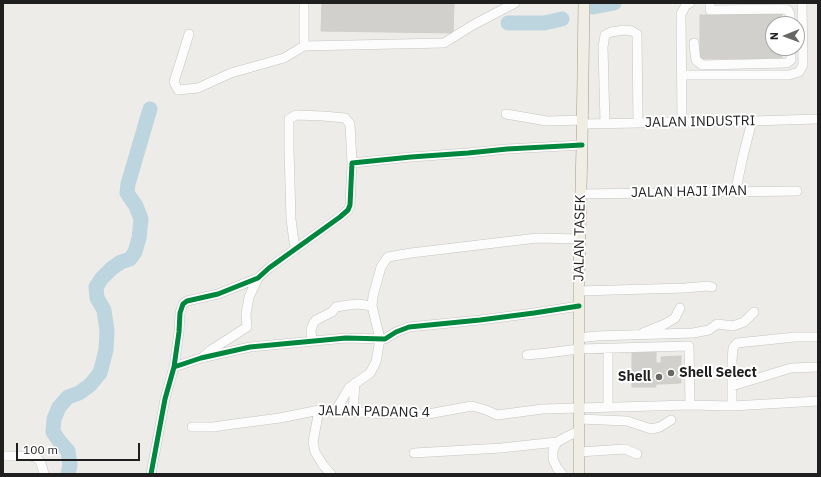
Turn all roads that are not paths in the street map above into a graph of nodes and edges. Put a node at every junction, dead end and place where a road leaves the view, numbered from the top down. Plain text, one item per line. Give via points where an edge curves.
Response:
1 (304, 3) edge
2 (515, 3) edge
3 (584, 3) edge
4 (690, 3) edge
5 (710, 3) edge
6 (802, 3) edge
7 (740, 6) edge
8 (779, 6) edge
9 (790, 16) edge
10 (190, 34) dead end
11 (694, 43) dead end
12 (304, 46) junction
13 (791, 56) edge
14 (763, 64) junction
15 (764, 75) junction
16 (682, 76) junction
17 (506, 114) dead end
18 (818, 119) edge
19 (752, 121) junction
20 (583, 122) junction
21 (638, 123) junction
22 (682, 123) junction
23 (605, 124) junction
24 (582, 145) junction
25 (352, 164) junction
26 (797, 191) dead end
27 (733, 192) junction
28 (581, 194) junction
29 (580, 239) junction
30 (296, 249) junction
31 (258, 278) junction
32 (712, 287) dead end
33 (579, 291) junction
34 (372, 306) junction
35 (579, 306) junction
36 (680, 308) dead end
37 (754, 312) dead end
38 (638, 336) junction
39 (818, 337) edge
40 (380, 339) junction
41 (312, 341) junction
42 (579, 344) junction
43 (608, 348) junction
44 (527, 355) dead end
45 (201, 358) junction
46 (818, 367) edge
47 (174, 368) junction
48 (355, 384) junction
49 (732, 386) junction
50 (818, 401) edge
51 (690, 405) junction
52 (732, 406) junction
53 (608, 407) junction
54 (319, 410) junction
55 (336, 410) junction
56 (353, 411) junction
57 (579, 414) junction
58 (671, 420) dead end
59 (192, 427) dead end
60 (579, 431) junction
61 (557, 442) junction
62 (579, 452) junction
63 (414, 453) dead end
64 (637, 454) dead end
65 (3, 456) edge
66 (44, 474) edge
67 (151, 474) edge
68 (331, 474) edge
69 (562, 474) edge
70 (579, 474) edge

1 - 12 street
2 - 12 street via 444,42
3 - 20 main road, JALAN TASEK
4 - 16 street via 681,14
5 - 7 street via 710,10
6 - 15 street via 803,65 798,72 789,75
7 - 8 street
8 - 9 street via 788,10
10 - 12 street via 174,82 178,90 198,88 231,73 284,58
11 - 14 street via 696,60 702,65
13 - 14 street via 787,63
14 - 15 street
15 - 16 street
16 - 22 street
17 - 20 street, JALAN INDUSTRI via 546,121
18 - 19 street, JALAN INDUSTRI
19 - 22 street, JALAN INDUSTRI
19 - 27 street
20 - 23 street, JALAN INDUSTRI
20 - 24 main road, JALAN TASEK
21 - 22 street, JALAN INDUSTRI
21 - 23 street, JALAN INDUSTRI
21 - 23 street via 637,34 624,30 605,35
24 - 25 street via 410,157
24 - 28 main road, JALAN TASEK
25 - 30 street via 351,201 348,210
25 - 30 street via 350,124 345,118 296,115 289,119 292,219
26 - 27 street, JALAN HAJI IMAN
27 - 28 street, JALAN HAJI IMAN
28 - 29 main road, JALAN TASEK
29 - 33 main road, JALAN TASEK
29 - 34 street via 537,238 388,258 381,267
30 - 31 street
31 - 45 street via 249,297 247,327
31 - 47 street via 218,294 183,304
32 - 33 street
33 - 35 main road, JALAN TASEK
34 - 40 street
34 - 41 street via 358,304 336,308 313,324
35 - 40 street via 409,327
35 - 42 main road, JALAN TASEK
36 - 38 street via 675,318
37 - 38 street via 744,322 733,326 717,324 709,330 693,333
38 - 42 street via 596,336
39 - 49 street via 737,343 733,348
40 - 41 street
40 - 48 street via 376,362 370,373
41 - 45 street via 250,348
42 - 43 street
42 - 44 street via 547,353
42 - 57 main road, JALAN TASEK
43 - 51 street via 689,346
43 - 53 street
45 - 47 street
46 - 49 street via 791,368
47 - 67 street via 165,399
48 - 55 street via 349,388
48 - 56 street
49 - 52 street
50 - 52 street
51 - 52 street
51 - 53 street
53 - 57 street
54 - 55 street, JALAN PADANG 4
54 - 59 street, JALAN PADANG 4 via 213,427
54 - 68 street via 313,442 315,452
55 - 56 street, JALAN PADANG 4
56 - 57 street, JALAN PADANG 4 via 428,414 472,406 497,415 543,409
57 - 58 street via 626,421 651,429 660,428
57 - 60 main road, JALAN TASEK
60 - 61 street
60 - 62 main road, JALAN TASEK
61 - 63 street
61 - 69 street via 553,450 553,459
62 - 64 street via 625,449
62 - 70 main road, JALAN TASEK
65 - 66 street via 36,458 41,463

